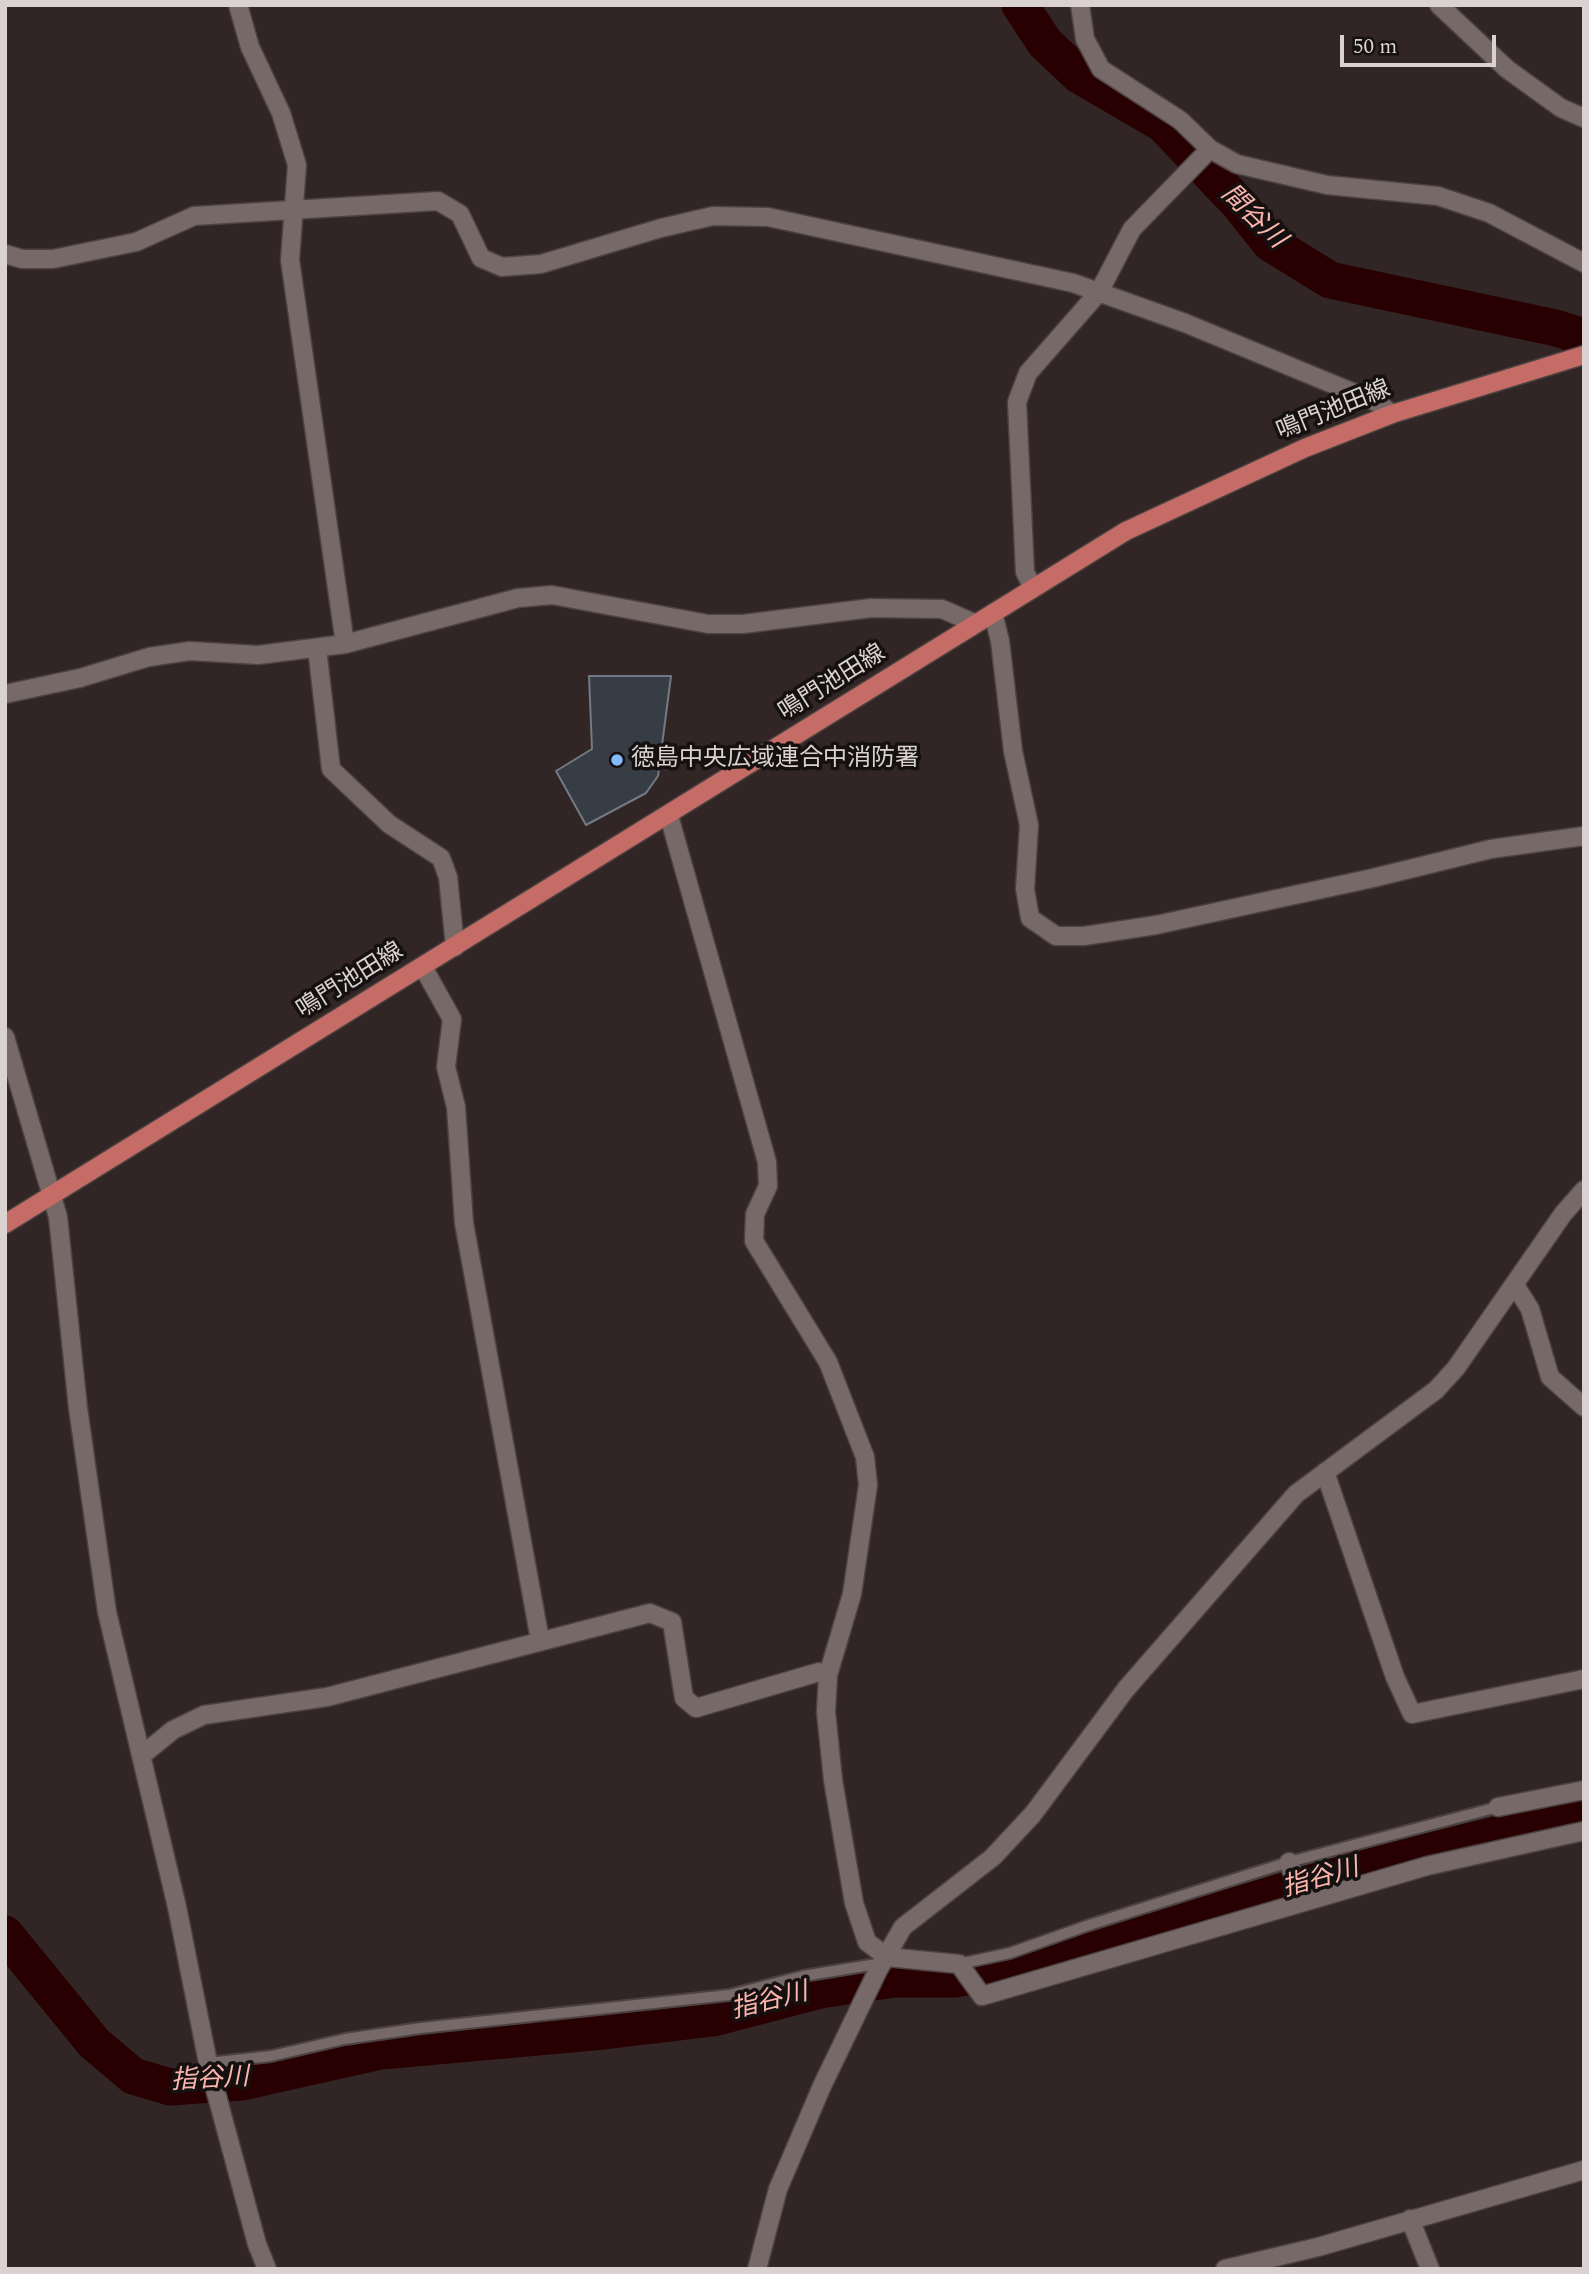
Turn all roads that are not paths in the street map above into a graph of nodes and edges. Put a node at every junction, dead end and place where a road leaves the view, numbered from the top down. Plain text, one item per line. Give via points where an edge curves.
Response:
1 (238, 5) edge
2 (1080, 5) edge
3 (1439, 5) edge
4 (1584, 118) edge
5 (1202, 157) junction
6 (294, 209) junction
7 (5, 254) edge
8 (1584, 263) edge
9 (1099, 292) junction
10 (1584, 355) edge
11 (1392, 414) junction
12 (1033, 589) junction
13 (993, 613) junction
14 (974, 623) junction
15 (345, 644) junction
16 (317, 648) junction
17 (5, 694) edge
18 (669, 816) junction
19 (1584, 836) edge
20 (455, 947) junction
21 (423, 967) junction
22 (5, 1037) edge
23 (1584, 1190) edge
24 (53, 1194) junction
25 (5, 1224) edge
26 (1515, 1285) junction
27 (1584, 1407) edge
28 (1325, 1472) junction
29 (540, 1640) junction
30 (828, 1675) junction
31 (1584, 1679) edge
32 (141, 1756) junction
33 (1584, 1790) edge
34 (1498, 1807) joint
35 (1584, 1831) edge
36 (1290, 1865) junction
37 (1301, 1900) junction
38 (883, 1963) junction
39 (960, 1966) junction
40 (209, 2067) junction
41 (1584, 2170) edge
42 (1410, 2219) junction
43 (267, 2269) edge
44 (757, 2269) edge
45 (1225, 2269) edge
46 (1430, 2269) edge

1 - 6 street via 297,165
2 - 5 street via 1085,38 1101,69 1180,120
3 - 4 street via 1507,69 1561,108
5 - 8 street via 1326,185 1438,195 1489,213
5 - 9 street via 1132,229
6 - 7 street via 194,216 136,242 53,259
6 - 9 street via 438,201 460,214 481,258 502,267 541,264 713,216 768,217
6 - 15 street via 290,260
9 - 11 street via 1376,402
9 - 12 street via 1028,373 1017,402 1025,572
10 - 11 main road, 鳴門池田線
11 - 12 main road, 鳴門池田線 via 1126,531
12 - 13 main road, 鳴門池田線
13 - 14 main road, 鳴門池田線
13 - 19 street via 1029,825 1025,889 1030,918 1056,936 1156,925 1491,849
14 - 15 street via 942,609 871,608 708,624 552,595 518,598
14 - 18 main road, 鳴門池田線
15 - 16 street
16 - 17 street via 258,655 190,651 149,657
16 - 20 street via 331,769 389,824 441,858 448,877
18 - 20 main road, 鳴門池田線
18 - 30 street via 767,1162 768,1186 755,1214 754,1241 828,1362 865,1457 868,1485 852,1594
20 - 21 main road, 鳴門池田線
21 - 24 main road, 鳴門池田線
21 - 29 street via 452,1019 446,1067 456,1107 464,1223
22 - 24 street
23 - 26 street
24 - 25 main road, 鳴門池田線
24 - 32 street via 99,1570
26 - 27 street via 1530,1309 1550,1377
26 - 28 street via 1436,1390
28 - 31 street via 1412,1714
28 - 38 street via 1296,1494 1126,1689 1032,1814 993,1857 903,1927
29 - 30 street via 650,1613 672,1622 684,1699 696,1708 819,1672
29 - 32 street via 327,1697 204,1715 173,1730
30 - 38 street via 826,1712 833,1780 854,1903 867,1942
32 - 40 street
33 - 34 street
34 - 36 lane
35 - 37 street
36 - 37 street
36 - 39 lane
37 - 39 street via 1145,1951 982,1996
38 - 39 street
38 - 40 lane via 803,1976 729,1995 421,2028
38 - 44 street via 822,2085 778,2189
40 - 43 street
41 - 42 street
42 - 45 street
42 - 46 street

